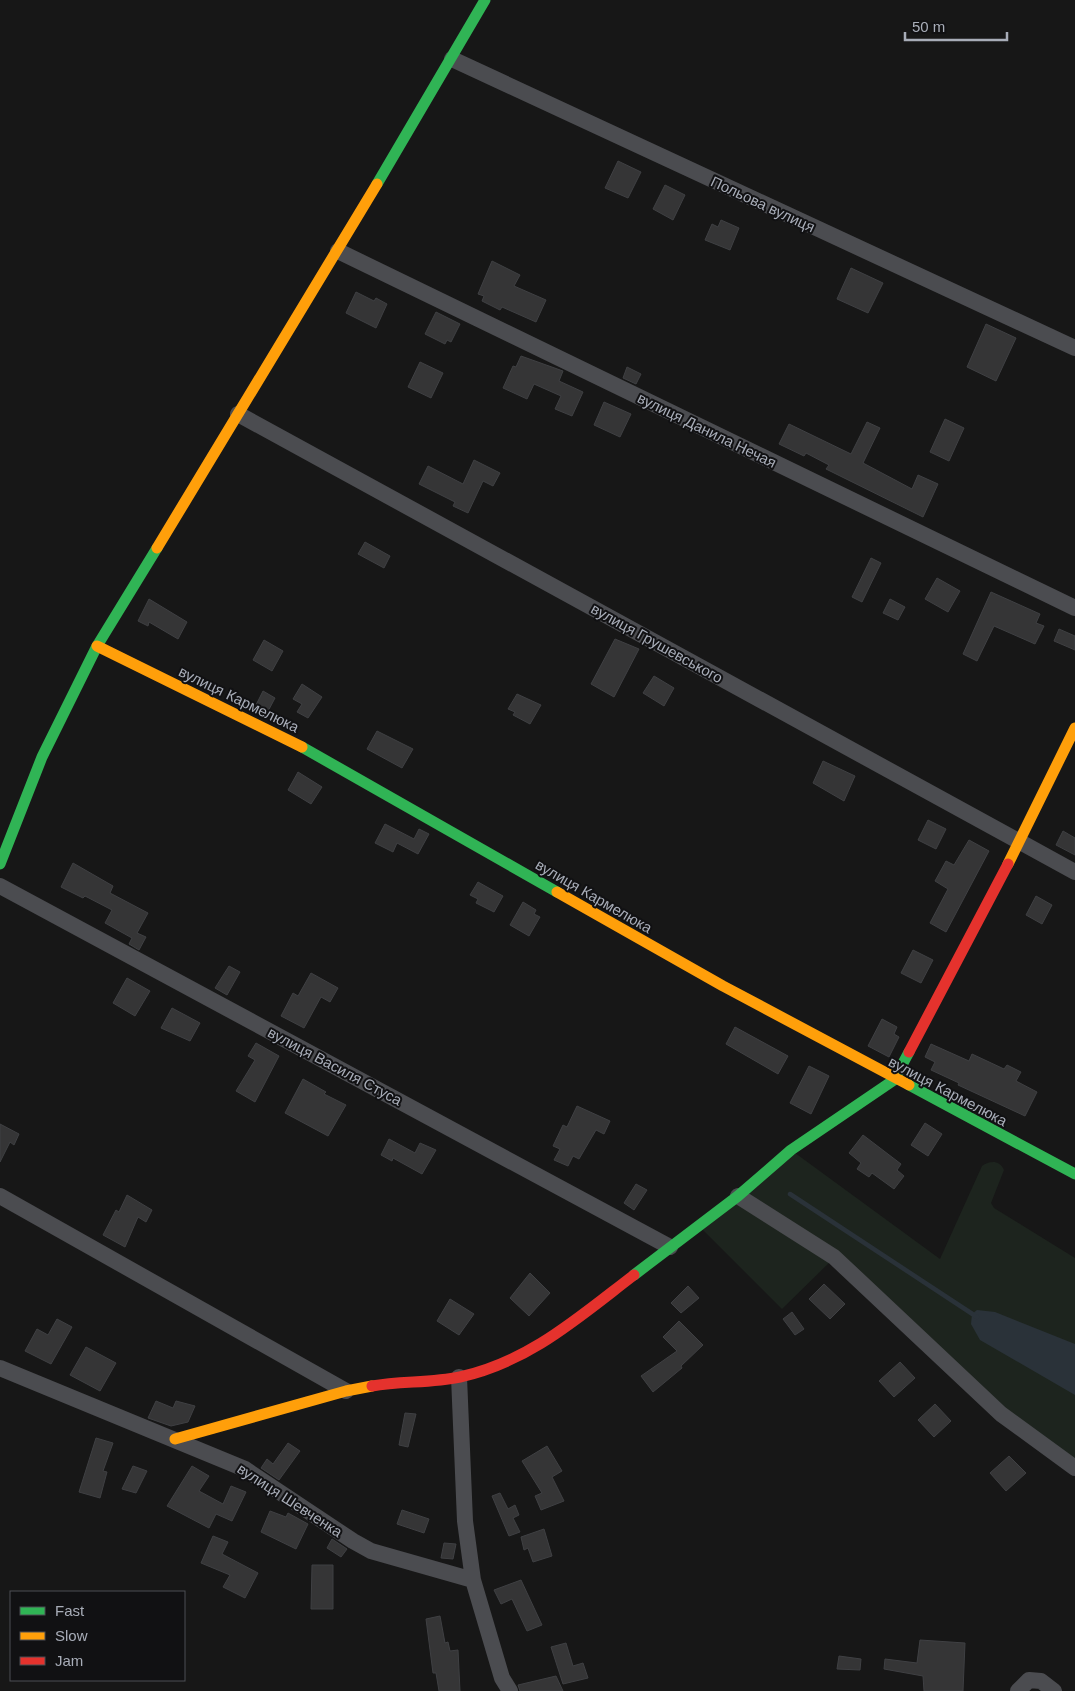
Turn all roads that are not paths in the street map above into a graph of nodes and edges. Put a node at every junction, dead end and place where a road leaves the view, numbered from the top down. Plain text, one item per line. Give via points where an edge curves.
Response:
1 (485, 0) edge
2 (452, 59) junction
3 (338, 252) junction
4 (1075, 348) edge
5 (238, 414) junction
6 (1075, 608) edge
7 (96, 646) junction
8 (1075, 728) edge
9 (1020, 842) junction
10 (0, 864) edge
11 (1075, 872) edge
12 (0, 886) edge
13 (894, 1080) junction
14 (1075, 1174) edge
15 (0, 1196) edge
16 (738, 1196) junction
17 (670, 1247) junction
18 (0, 1368) edge
19 (460, 1377) junction
20 (346, 1391) junction
21 (175, 1439) junction
22 (1075, 1468) edge
23 (474, 1580) junction
24 (510, 1691) edge
25 (1018, 1691) edge
26 (1054, 1691) edge

1 - 2 street
2 - 3 street
2 - 4 street, Польова вулиця
3 - 5 street
3 - 6 street, вулиця Данила Нечая
5 - 7 street
5 - 9 street, вулиця Грушевського
7 - 10 street via 42,756
7 - 13 street, вулиця Кармелюка via 302,747
8 - 9 street
9 - 11 street, вулиця Грушевського
9 - 13 street
12 - 17 street, вулиця Василя Стуса
13 - 14 street, вулиця Кармелюка
13 - 16 street via 791,1150
15 - 20 street
16 - 17 street
16 - 22 street via 834,1257 1001,1414
17 - 19 street via 546,1342 501,1364
18 - 21 street, вулиця Шевченка
19 - 20 street
19 - 23 street via 465,1521
20 - 21 street
21 - 23 street, вулиця Шевченка via 246,1469 371,1551
23 - 24 street via 502,1678
25 - 26 street via 1029,1680 1041,1681

